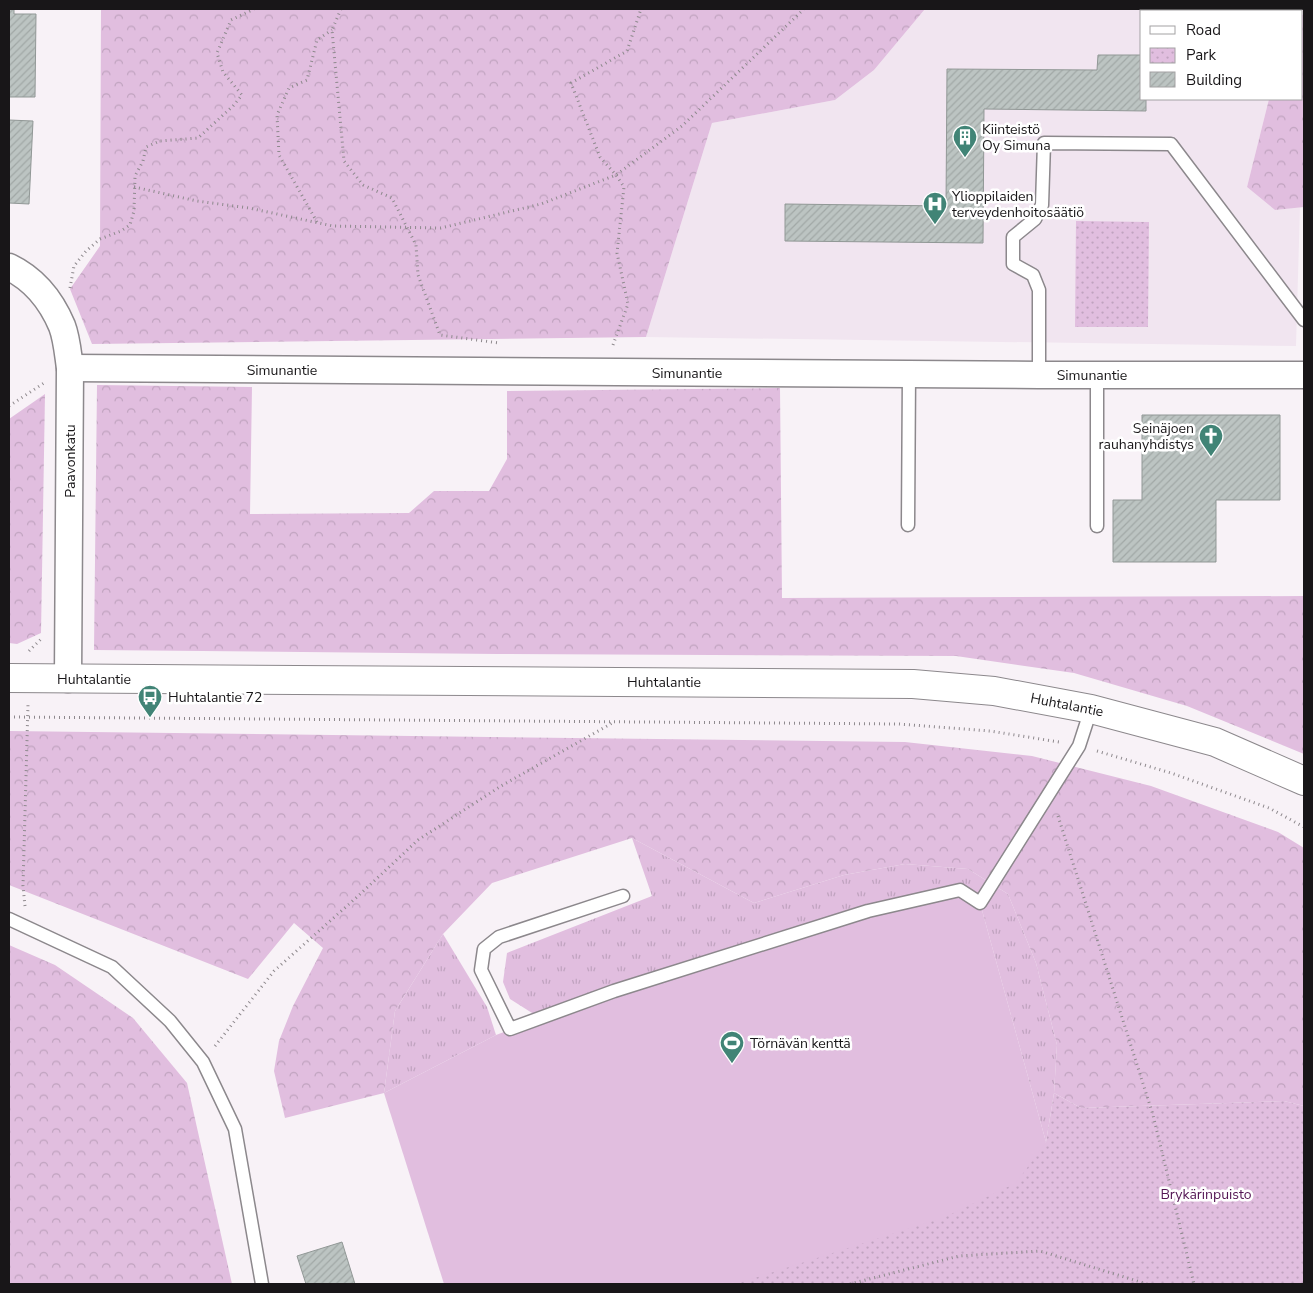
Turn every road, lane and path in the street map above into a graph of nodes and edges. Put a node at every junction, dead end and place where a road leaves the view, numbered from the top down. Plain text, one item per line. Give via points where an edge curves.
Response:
1 (254, 9) edge
2 (341, 9) edge
3 (641, 9) edge
4 (804, 9) edge
5 (332, 30) junction
6 (616, 175) junction
7 (134, 187) junction
8 (317, 223) junction
9 (407, 228) junction
10 (9, 267) edge
11 (70, 289) dead end
12 (1304, 320) edge
13 (502, 344) dead end
14 (70, 368) junction
15 (604, 372) junction
16 (909, 374) junction
17 (1304, 375) edge
18 (1039, 376) junction
19 (1097, 376) junction
20 (9, 406) edge
21 (908, 525) dead end
22 (1097, 526) dead end
23 (9, 678) edge
24 (68, 679) junction
25 (1091, 709) junction
26 (9, 717) edge
27 (28, 717) junction
28 (614, 722) junction
29 (1079, 746) junction
30 (1304, 781) edge
31 (1050, 792) junction
32 (1304, 827) edge
33 (623, 896) dead end
34 (9, 919) edge
35 (27, 927) junction
36 (203, 1062) junction
37 (262, 1284) edge
38 (850, 1284) edge
39 (1147, 1284) edge
40 (1194, 1284) edge

1 - 7 path via 231,20 217,54 223,72 242,95 198,138 160,141 146,146
2 - 5 path
3 - 6 path via 627,51 571,83 600,157
4 - 6 path via 682,126
5 - 8 path via 317,40 306,80 289,88 277,115 279,155
5 - 9 path via 344,161 363,185 392,198
6 - 9 path via 541,204 441,228
6 - 15 path via 624,187 617,253 628,304
7 - 8 path
7 - 11 path via 134,211 130,225 100,239 86,251 74,266
8 - 9 path
9 - 13 path via 416,245 418,274 440,335
10 - 14 street, Paavonkatu via 22,273 45,295 62,327
12 - 18 lane via 1171,144 1044,143 1042,205 1035,219 1013,237 1013,264 1033,274 1039,290
14 - 15 street, Simunantie
14 - 20 path
14 - 24 street, Paavonkatu
15 - 16 street, Simunantie
16 - 18 street, Simunantie
16 - 21 lane
17 - 19 street, Simunantie
18 - 19 street, Simunantie
19 - 22 lane
23 - 24 main road, Huhtalantie
24 - 25 main road, Huhtalantie via 913,684 994,691
25 - 29 lane
25 - 30 main road, Huhtalantie via 1215,742
26 - 27 path
27 - 28 path
27 - 35 path via 24,886
28 - 29 path via 899,724 990,731
28 - 36 path via 501,786 418,840 274,971
29 - 31 lane
29 - 32 path via 1171,773 1270,808
31 - 33 lane via 980,903 960,890 868,911 614,991 510,1030 481,970 484,949 499,937
31 - 40 path via 1153,1115
34 - 35 lane
35 - 36 lane via 112,967 170,1021
36 - 37 lane via 235,1129
38 - 39 path via 959,1256 1040,1251

